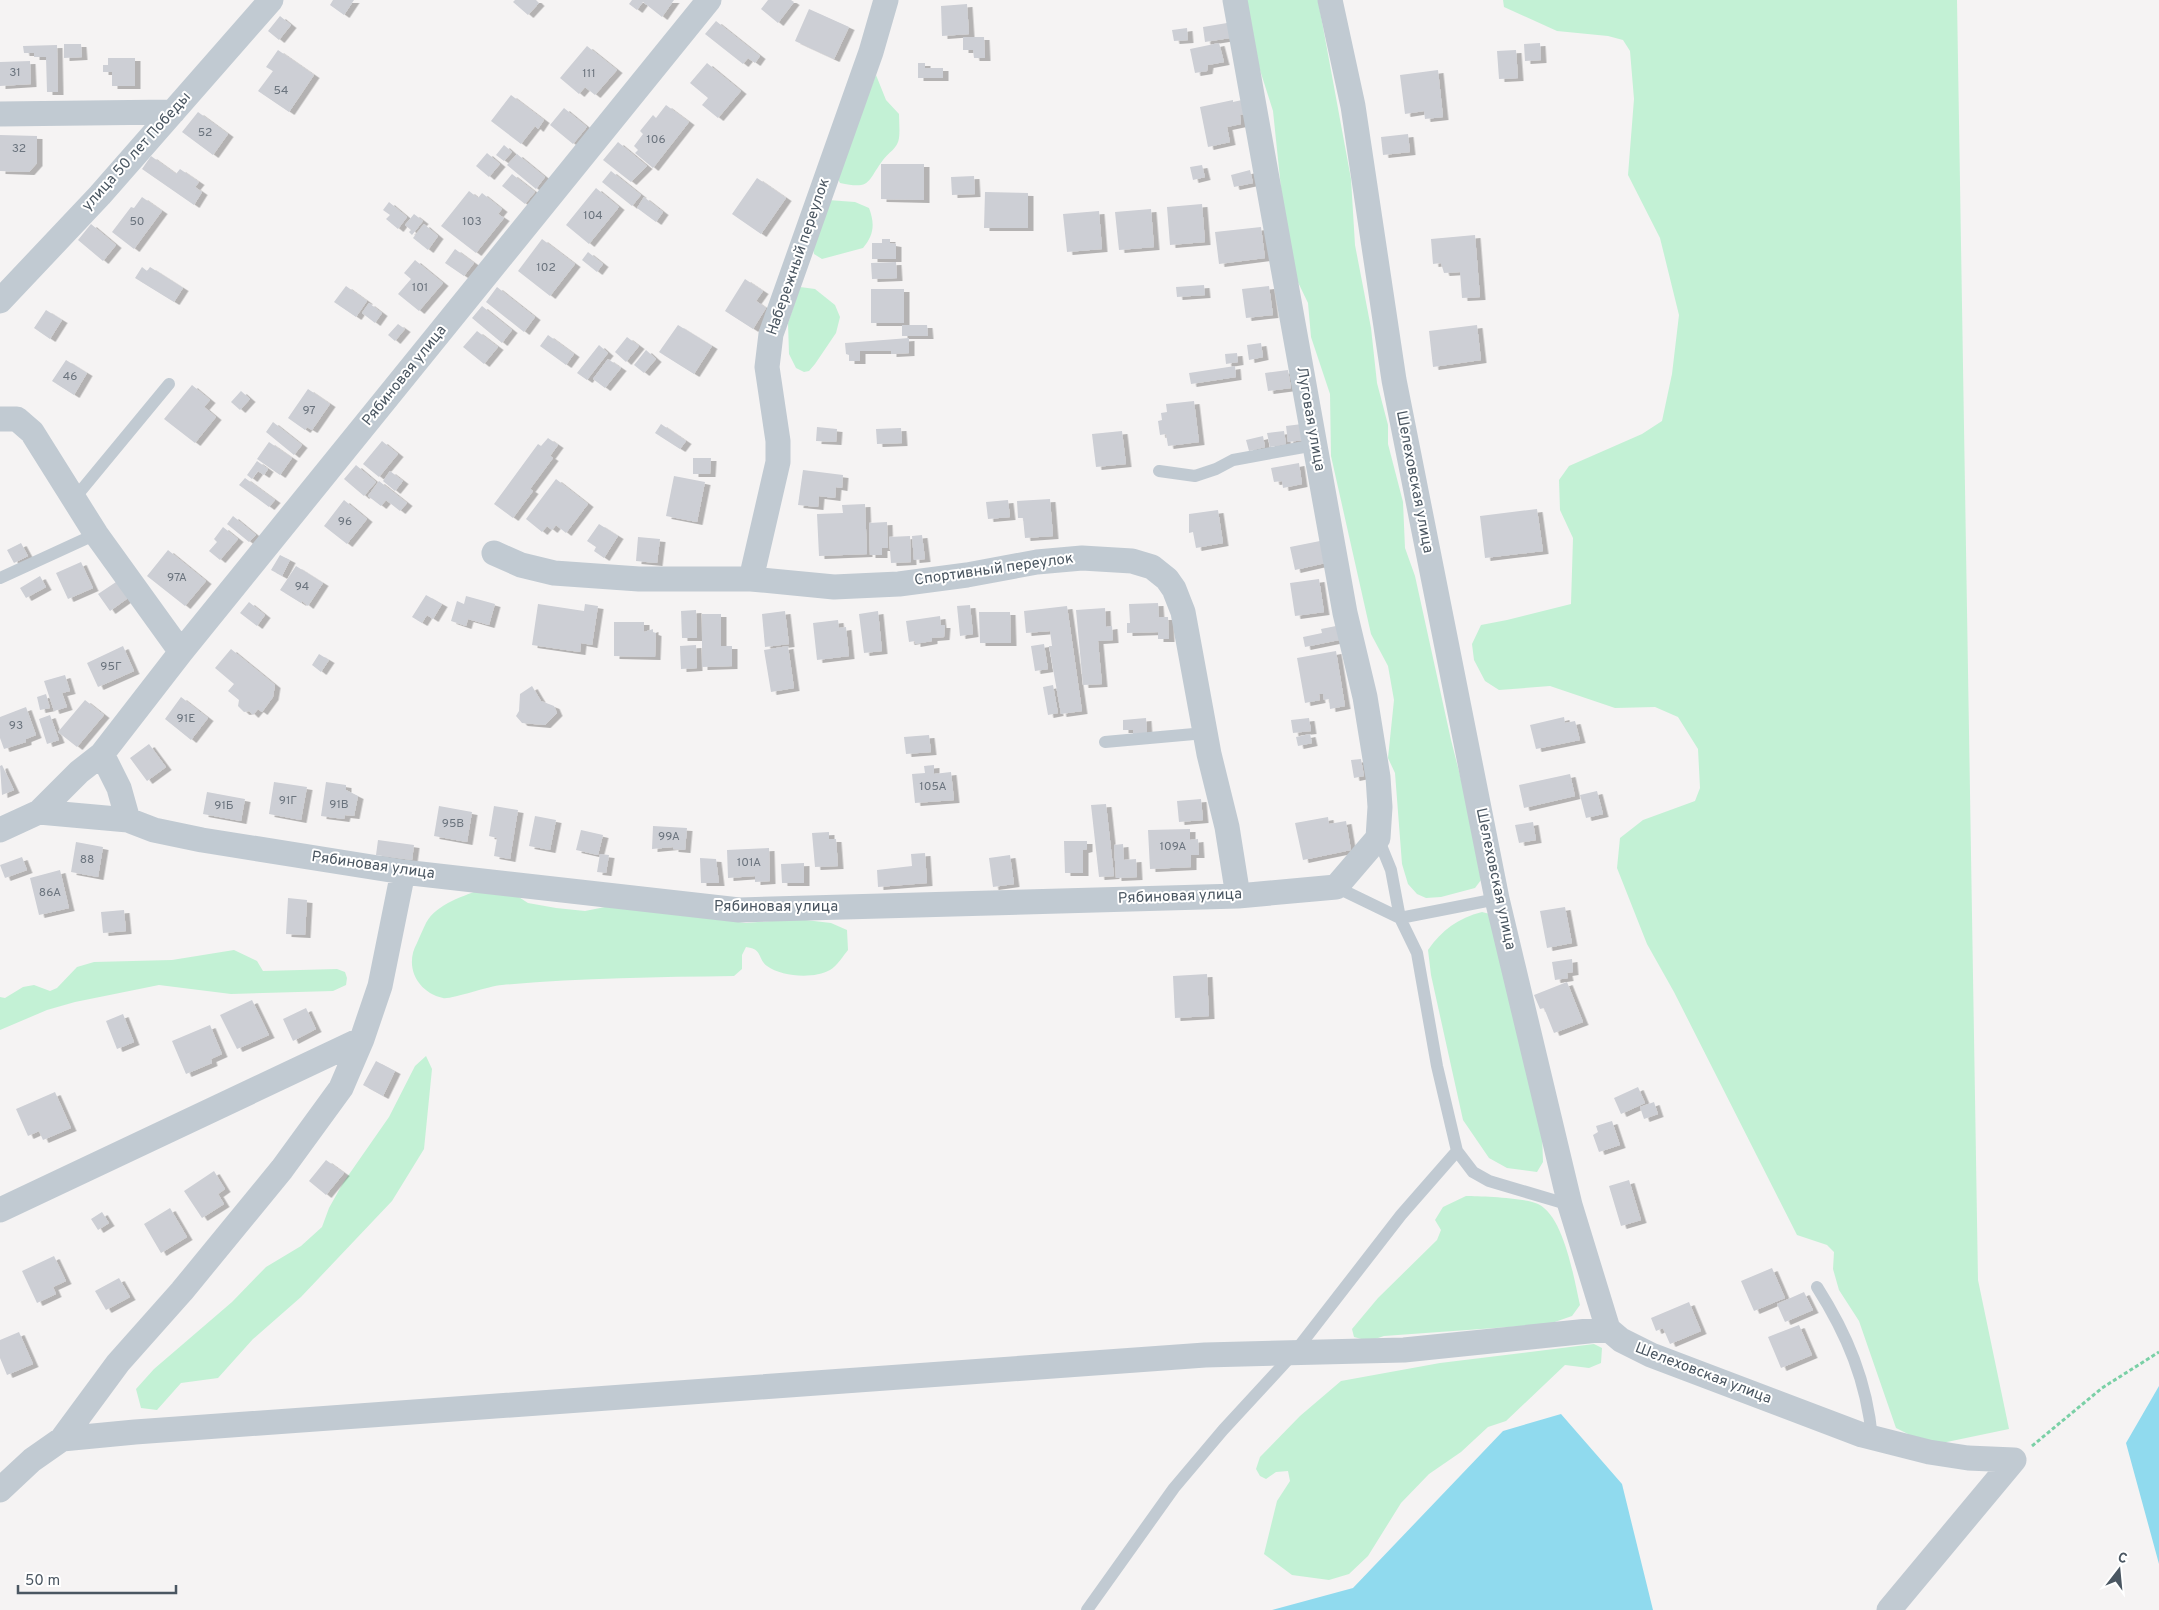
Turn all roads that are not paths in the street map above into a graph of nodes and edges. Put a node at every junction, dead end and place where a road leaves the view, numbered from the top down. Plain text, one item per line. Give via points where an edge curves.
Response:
1 (271, 0) edge
2 (709, 0) edge
3 (886, 0) edge
4 (1235, 0) edge
5 (1330, 0) edge
6 (173, 112) junction
7 (0, 114) edge
8 (1, 299) edge
9 (169, 384) dead end
10 (0, 419) edge
11 (1315, 445) junction
12 (1160, 471) dead end
13 (74, 499) junction
14 (96, 534) junction
15 (494, 553) dead end
16 (0, 578) edge
17 (751, 579) junction
18 (181, 652) junction
19 (1206, 733) junction
20 (1105, 742) dead end
21 (102, 754) junction
22 (38, 812) junction
23 (128, 820) junction
24 (0, 830) edge
25 (1378, 838) junction
26 (403, 872) junction
27 (1336, 887) junction
28 (1238, 896) junction
29 (1497, 899) junction
30 (1400, 918) junction
31 (362, 1039) junction
32 (1457, 1152) junction
33 (1570, 1205) junction
34 (0, 1210) edge
35 (1816, 1287) dead end
36 (1608, 1329) junction
37 (1294, 1353) junction
38 (1872, 1438) junction
39 (62, 1439) junction
40 (0, 1490) edge
41 (1087, 1610) edge
42 (1889, 1610) edge

1 - 6 street, улица 50 лет Победы
2 - 18 street, Рябиновая улица
3 - 17 street, Набережный переулок via 871,52 771,334 767,367 778,462
4 - 11 street, Луговая улица
5 - 29 street, Шелеховская улица via 1353,106 1394,380
6 - 7 street
6 - 8 street, улица 50 лет Победы
9 - 13 lane
10 - 13 street via 17,419 25,424
11 - 12 lane via 1233,460 1195,476
11 - 25 street, Луговая улица via 1376,760 1380,807
13 - 14 street
14 - 16 lane
14 - 18 street
15 - 17 street, Спортивный переулок via 521,565 554,573 638,579
17 - 19 street, Спортивный переулок via 792,585 852,587 1082,558 1142,563 1167,579 1179,599
18 - 21 street, Рябиновая улица
19 - 20 lane
19 - 28 street, Спортивный переулок
21 - 22 street, Рябиновая улица
21 - 23 street via 119,788
22 - 23 street, Рябиновая улица
22 - 24 street
23 - 26 street, Рябиновая улица via 154,830 202,840
25 - 27 street
25 - 30 lane via 1391,870
26 - 28 street, Рябиновая улица via 739,910
26 - 31 street via 380,986
27 - 28 street, Рябиновая улица
27 - 30 lane
29 - 30 lane
29 - 33 street, Шелеховская улица
30 - 32 lane via 1417,953 1435,1058
31 - 34 street
31 - 39 street via 341,1088 282,1169 118,1363
32 - 33 lane via 1473,1172 1489,1181
32 - 37 lane via 1401,1215
33 - 36 street, Шелеховская улица
35 - 38 lane via 1840,1327 1860,1374 1870,1411
36 - 37 street via 1404,1350
36 - 38 street, Шелеховская улица via 1621,1340 1651,1355
37 - 39 street via 1186,1357
37 - 41 lane via 1174,1488
38 - 42 street, Шелеховская улица via 1968,1458 2014,1460
39 - 40 street via 32,1460

